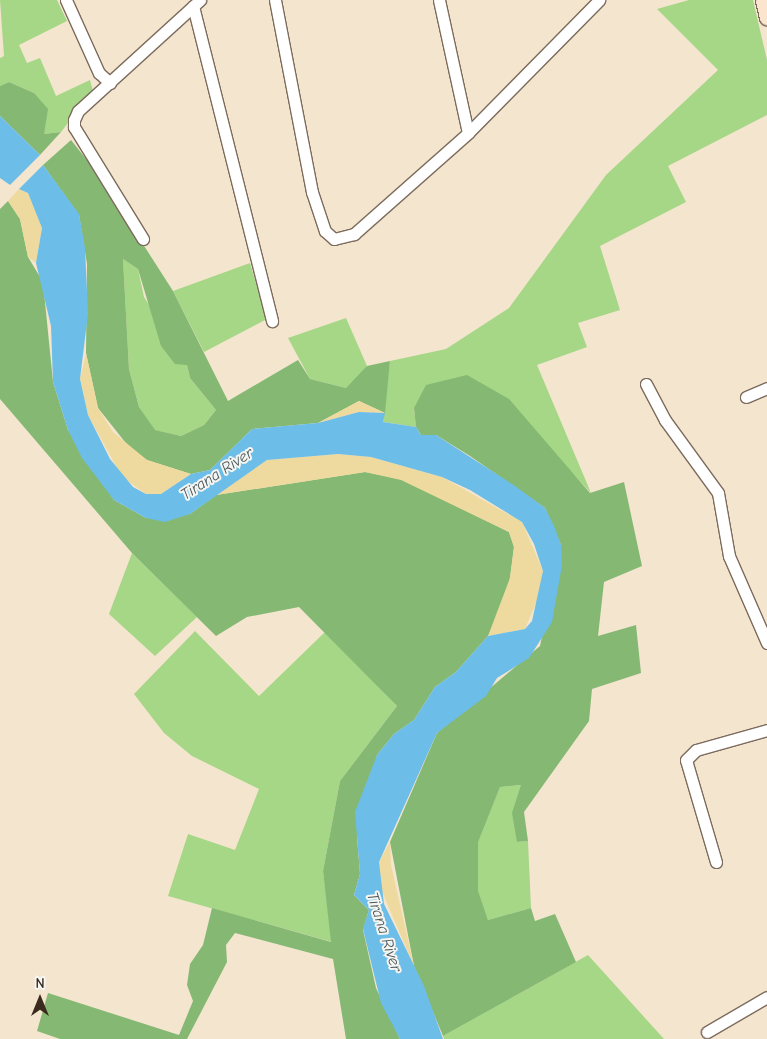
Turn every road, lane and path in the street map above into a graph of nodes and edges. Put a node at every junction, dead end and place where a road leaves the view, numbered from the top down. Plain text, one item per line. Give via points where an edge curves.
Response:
1 (66, 0) edge
2 (275, 0) edge
3 (439, 0) edge
4 (599, 0) edge
5 (763, 0) edge
6 (196, 3) edge
7 (767, 18) edge
8 (110, 83) junction
9 (468, 134) junction
10 (143, 239) dead end
11 (272, 321) dead end
12 (646, 384) dead end
13 (767, 388) edge
14 (746, 397) dead end
15 (767, 643) edge
16 (767, 730) edge
17 (716, 862) dead end
18 (767, 997) edge
19 (707, 1032) dead end

1 - 8 street via 99,74
2 - 9 street via 312,192 329,236 354,234
3 - 9 street
4 - 9 street
5 - 7 street
6 - 8 street
6 - 11 street
8 - 10 street via 78,111 74,127
12 - 15 street via 665,420 718,493 729,556
13 - 14 street
16 - 17 street via 696,750 686,760
18 - 19 street

